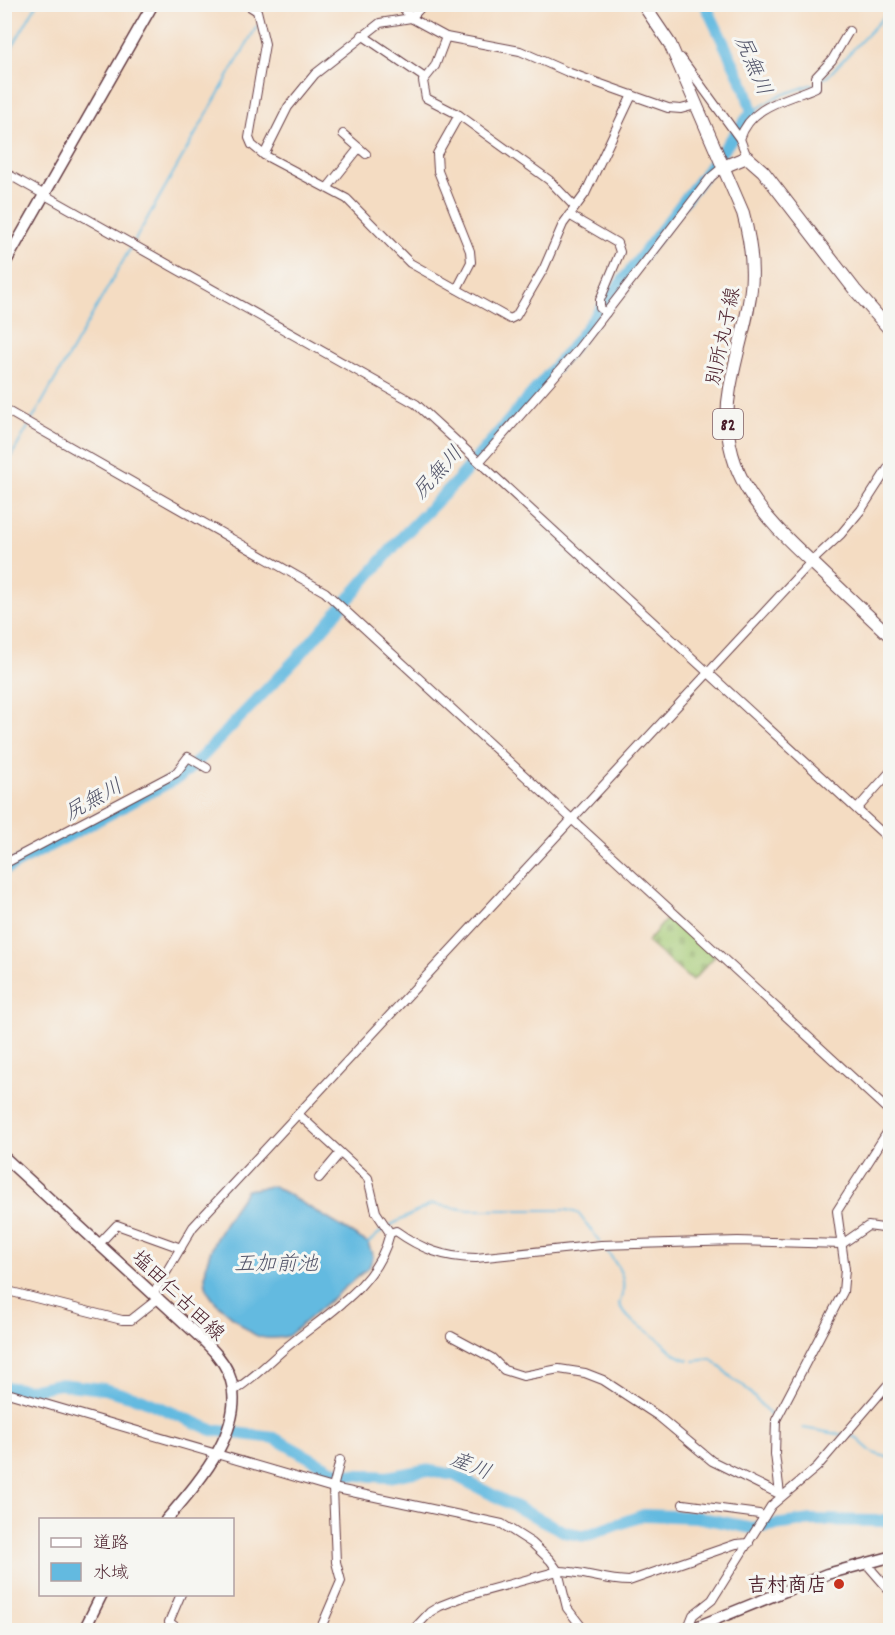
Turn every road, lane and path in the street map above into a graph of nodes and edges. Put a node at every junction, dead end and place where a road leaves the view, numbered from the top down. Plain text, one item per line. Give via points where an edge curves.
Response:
1 (153, 4) edge
2 (246, 4) edge
3 (400, 4) edge
4 (424, 4) edge
5 (643, 4) edge
6 (411, 18) junction
7 (849, 31) dead end
8 (362, 35) junction
9 (446, 37) junction
10 (681, 58) dead end
11 (425, 78) junction
12 (691, 80) junction
13 (632, 95) junction
14 (696, 105) junction
15 (459, 115) junction
16 (343, 134) dead end
17 (737, 135) junction
18 (264, 155) junction
19 (747, 157) junction
20 (720, 159) junction
21 (4, 172) edge
22 (328, 187) junction
23 (44, 195) junction
24 (574, 206) junction
25 (569, 215) junction
26 (4, 266) edge
27 (457, 289) junction
28 (604, 311) junction
29 (891, 330) edge
30 (4, 409) edge
31 (480, 461) junction
32 (891, 465) edge
33 (811, 561) junction
34 (891, 636) edge
35 (708, 673) junction
36 (204, 766) dead end
37 (891, 772) edge
38 (857, 810) junction
39 (573, 819) junction
40 (891, 840) edge
41 (4, 864) edge
42 (891, 1112) edge
43 (298, 1114) junction
44 (891, 1128) edge
45 (340, 1154) junction
46 (4, 1157) edge
47 (319, 1178) dead end
48 (891, 1229) edge
49 (390, 1233) junction
50 (99, 1244) junction
51 (842, 1244) junction
52 (181, 1248) junction
53 (4, 1290) edge
54 (156, 1295) junction
55 (451, 1336) dead end
56 (891, 1382) edge
57 (4, 1392) edge
58 (232, 1392) junction
59 (217, 1454) junction
60 (340, 1460) dead end
61 (333, 1488) junction
62 (781, 1495) junction
63 (682, 1504) dead end
64 (168, 1518) edge
65 (764, 1518) junction
66 (750, 1541) junction
67 (891, 1557) edge
68 (868, 1562) junction
69 (558, 1571) junction
70 (891, 1591) edge
71 (101, 1596) edge
72 (179, 1596) edge
73 (84, 1630) edge
74 (180, 1630) edge
75 (320, 1630) edge
76 (413, 1630) edge
77 (584, 1630) edge
78 (688, 1630) edge

1 - 23 street
2 - 18 street via 257,11 265,44 249,138 252,146
3 - 6 street
4 - 6 street
5 - 12 main road, 別所丸子線 / 82
6 - 8 street via 380,22
6 - 9 street
7 - 17 street via 841,49 816,76 816,87 766,108
8 - 11 street
8 - 18 street via 315,74 288,107
9 - 11 street via 435,66
9 - 13 street via 520,51
10 - 12 street
11 - 15 street via 426,98
12 - 14 main road, 別所丸子線 / 82
12 - 17 street
13 - 14 street via 668,108
13 - 24 street via 600,166
14 - 20 main road, 別所丸子線 / 82
15 - 24 street via 549,180
15 - 27 street via 436,158 470,251 471,262
16 - 22 street via 362,151
17 - 19 street
18 - 22 street
19 - 20 main road
19 - 29 main road via 763,171 860,297
20 - 28 street via 711,177
20 - 33 main road, 別所丸子線 / 82 via 743,213 753,266 749,314 730,388 731,448 744,485 761,513
21 - 23 street
22 - 27 street via 347,199 403,258
23 - 26 street
23 - 31 street via 416,404
24 - 25 street
25 - 27 street via 516,316 510,319
25 - 28 street via 617,243 620,252 600,300
28 - 31 street via 576,353
30 - 39 street via 310,582 348,612
31 - 35 street
32 - 33 street via 861,510
33 - 34 main road, 別所丸子線 / 82
33 - 35 street
35 - 38 street
35 - 39 street
36 - 41 street via 188,757 176,773
37 - 38 street
38 - 40 street
39 - 42 street
39 - 43 street
43 - 45 street
43 - 52 street via 193,1227
44 - 51 street via 837,1211
45 - 47 street
45 - 49 street via 368,1178 376,1212
46 - 50 street, 塩田仁古田線
48 - 51 street via 868,1226
49 - 51 street via 396,1231 432,1252 458,1258 601,1245 738,1241
49 - 58 street via 380,1262 361,1286 254,1379
50 - 52 street via 117,1225
50 - 54 street, 塩田仁古田線
51 - 62 street via 843,1292 776,1420 775,1454
52 - 54 street
53 - 54 street via 122,1320 131,1320
54 - 58 street, 塩田仁古田線 via 222,1362
55 - 62 street via 492,1358 504,1370 523,1376 559,1369 603,1380 658,1416 711,1461
56 - 62 street via 817,1467
57 - 59 street
58 - 59 street, 塩田仁古田線 via 229,1419
59 - 61 street
59 - 64 street, 塩田仁古田線 via 207,1472
60 - 61 street
61 - 69 street via 502,1524 532,1543
61 - 75 street via 336,1562 341,1581
62 - 65 street
63 - 65 street via 759,1514
65 - 66 street
66 - 69 street via 629,1581
66 - 78 street via 712,1600 693,1615
67 - 68 street
68 - 70 street
68 - 78 street via 827,1574
69 - 76 street via 440,1606
69 - 77 street via 567,1608
71 - 73 street
72 - 74 street via 169,1622

